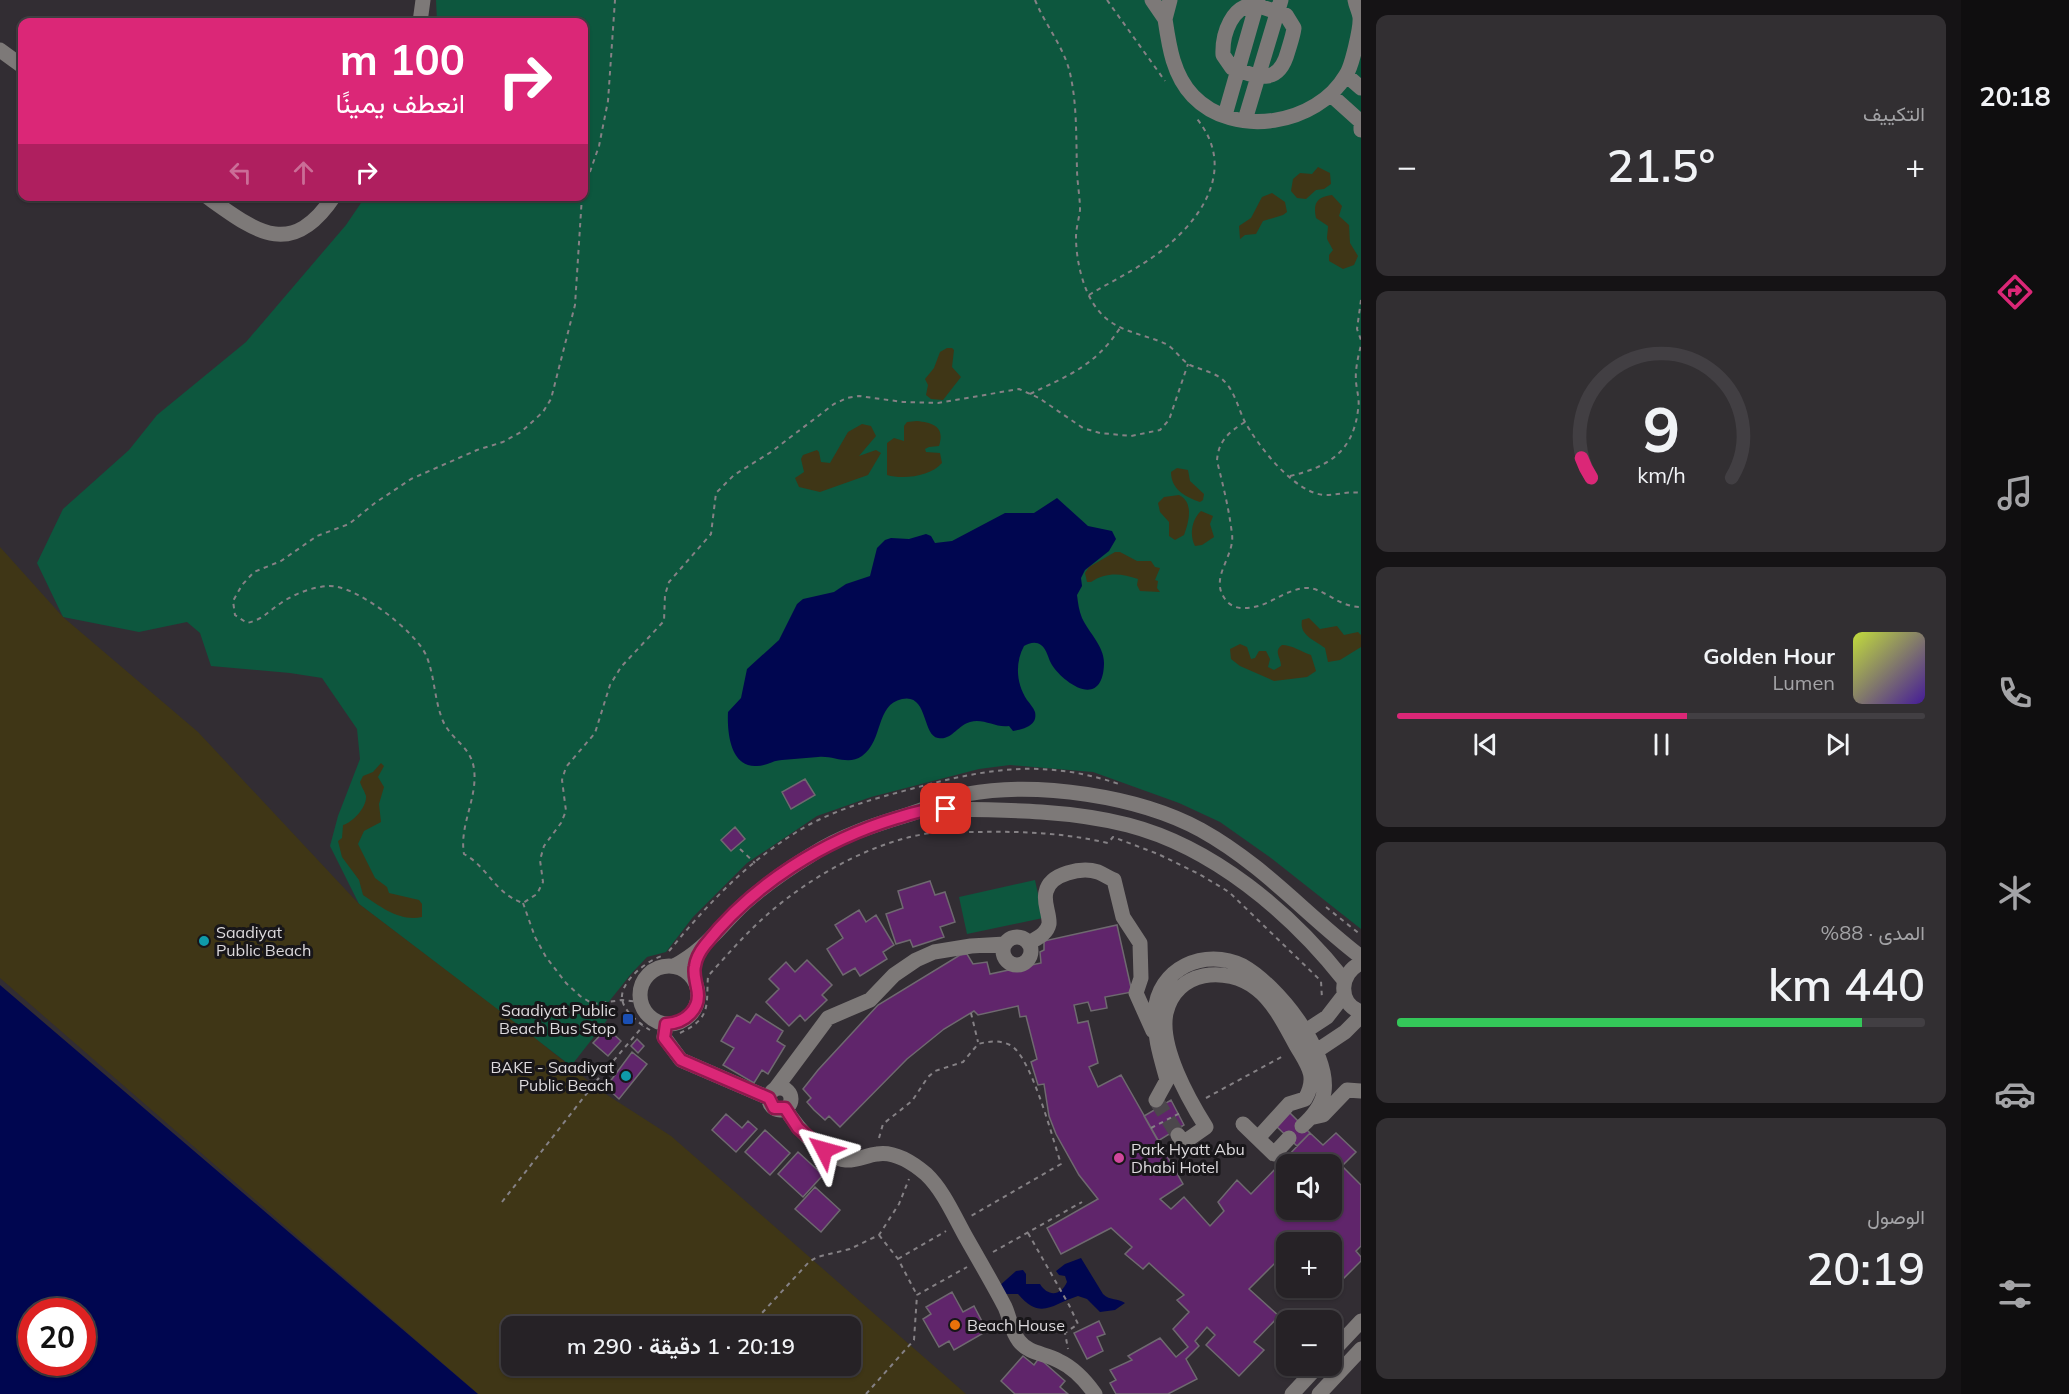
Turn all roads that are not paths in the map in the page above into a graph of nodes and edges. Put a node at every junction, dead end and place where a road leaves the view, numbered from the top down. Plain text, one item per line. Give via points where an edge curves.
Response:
1 (423, 0) edge
2 (1152, 0) edge
3 (1170, 0) edge
4 (1355, 0) edge
5 (1257, 3) edge
6 (1279, 6) edge
7 (421, 18) edge
8 (1361, 18) edge
9 (1165, 19) junction
10 (0, 50) edge
11 (18, 63) edge
12 (1238, 70) junction
13 (1258, 75) junction
14 (1346, 75) junction
15 (1361, 88) edge
16 (1331, 95) junction
17 (1225, 115) junction
18 (1245, 120) junction
19 (1361, 130) edge
20 (213, 201) edge
21 (330, 201) edge
22 (1096, 797) junction
23 (929, 808) junction
24 (1094, 819) junction
25 (1029, 943) junction
26 (1005, 944) junction
27 (703, 948) junction
28 (1361, 957) edge
29 (1361, 963) edge
30 (674, 966) junction
31 (695, 982) junction
32 (1344, 987) junction
33 (1361, 1014) edge
34 (665, 1031) junction
35 (1155, 1036) junction
36 (1303, 1046) junction
37 (1361, 1091) edge
38 (773, 1093) junction
39 (1156, 1100) dead end
40 (1243, 1124) dead end
41 (1178, 1135) dead end
42 (1258, 1138) junction
43 (1289, 1138) dead end
44 (1361, 1321) edge
45 (1342, 1341) edge
46 (1361, 1349) edge
47 (1309, 1376) edge
48 (1095, 1394) edge
49 (1292, 1394) edge
50 (1319, 1394) edge

1 - 7 street
2 - 9 street
3 - 9 street
4 - 8 street
5 - 6 street
5 - 12 street
6 - 13 street
6 - 13 street via 1293,28 1285,63 1276,74
8 - 14 street
9 - 17 street via 1172,57 1186,87 1202,104
10 - 11 street
12 - 13 street
12 - 17 street
13 - 18 street
14 - 15 street
14 - 16 street
16 - 18 street via 1290,117
16 - 19 street via 1361,122
17 - 18 street
20 - 21 street via 248,226 274,234 294,232 310,224
22 - 23 street via 993,790 948,799
22 - 24 street
22 - 28 street via 1131,802 1202,830 1253,863
23 - 24 street via 1070,814
23 - 27 street via 849,835 812,854 744,904
24 - 32 street via 1128,825 1171,840 1225,870 1301,932
25 - 26 street via 1014,937
25 - 26 street via 1031,955 1018,966 1007,961
25 - 35 street via 1044,933 1049,923 1046,890 1053,880 1080,871 1096,872 1114,880 1123,917 1140,943 1141,978 1136,993
26 - 38 street via 934,952 916,960 894,975 870,1000 828,1018
27 - 30 street
27 - 31 street via 695,966
29 - 32 street via 1352,967
30 - 31 street
30 - 34 street via 660,966 645,976 639,993 650,1017
31 - 34 street via 695,1007
32 - 33 street via 1351,1007
32 - 36 street via 1327,1017
33 - 36 street via 1346,1032
34 - 38 street via 681,1060
35 - 36 street via 1156,1005 1174,972 1189,963 1220,958 1240,965 1276,992
35 - 39 street via 1167,1080
36 - 37 street via 1323,1071 1324,1092 1307,1122 1323,1115 1347,1090
36 - 41 street via 1267,1000 1244,981 1225,974 1201,975 1185,982 1172,997 1166,1015 1168,1042 1206,1127 1183,1143
36 - 42 street via 1312,1087 1305,1099 1289,1104
38 - 48 street via 788,1091 789,1104 785,1108 798,1128 838,1158 847,1161 878,1153 896,1156 914,1166 936,1187 958,1223 1020,1342 1028,1350 1068,1366
40 - 42 street
42 - 43 street via 1274,1154
44 - 45 street
46 - 50 street
47 - 49 street

